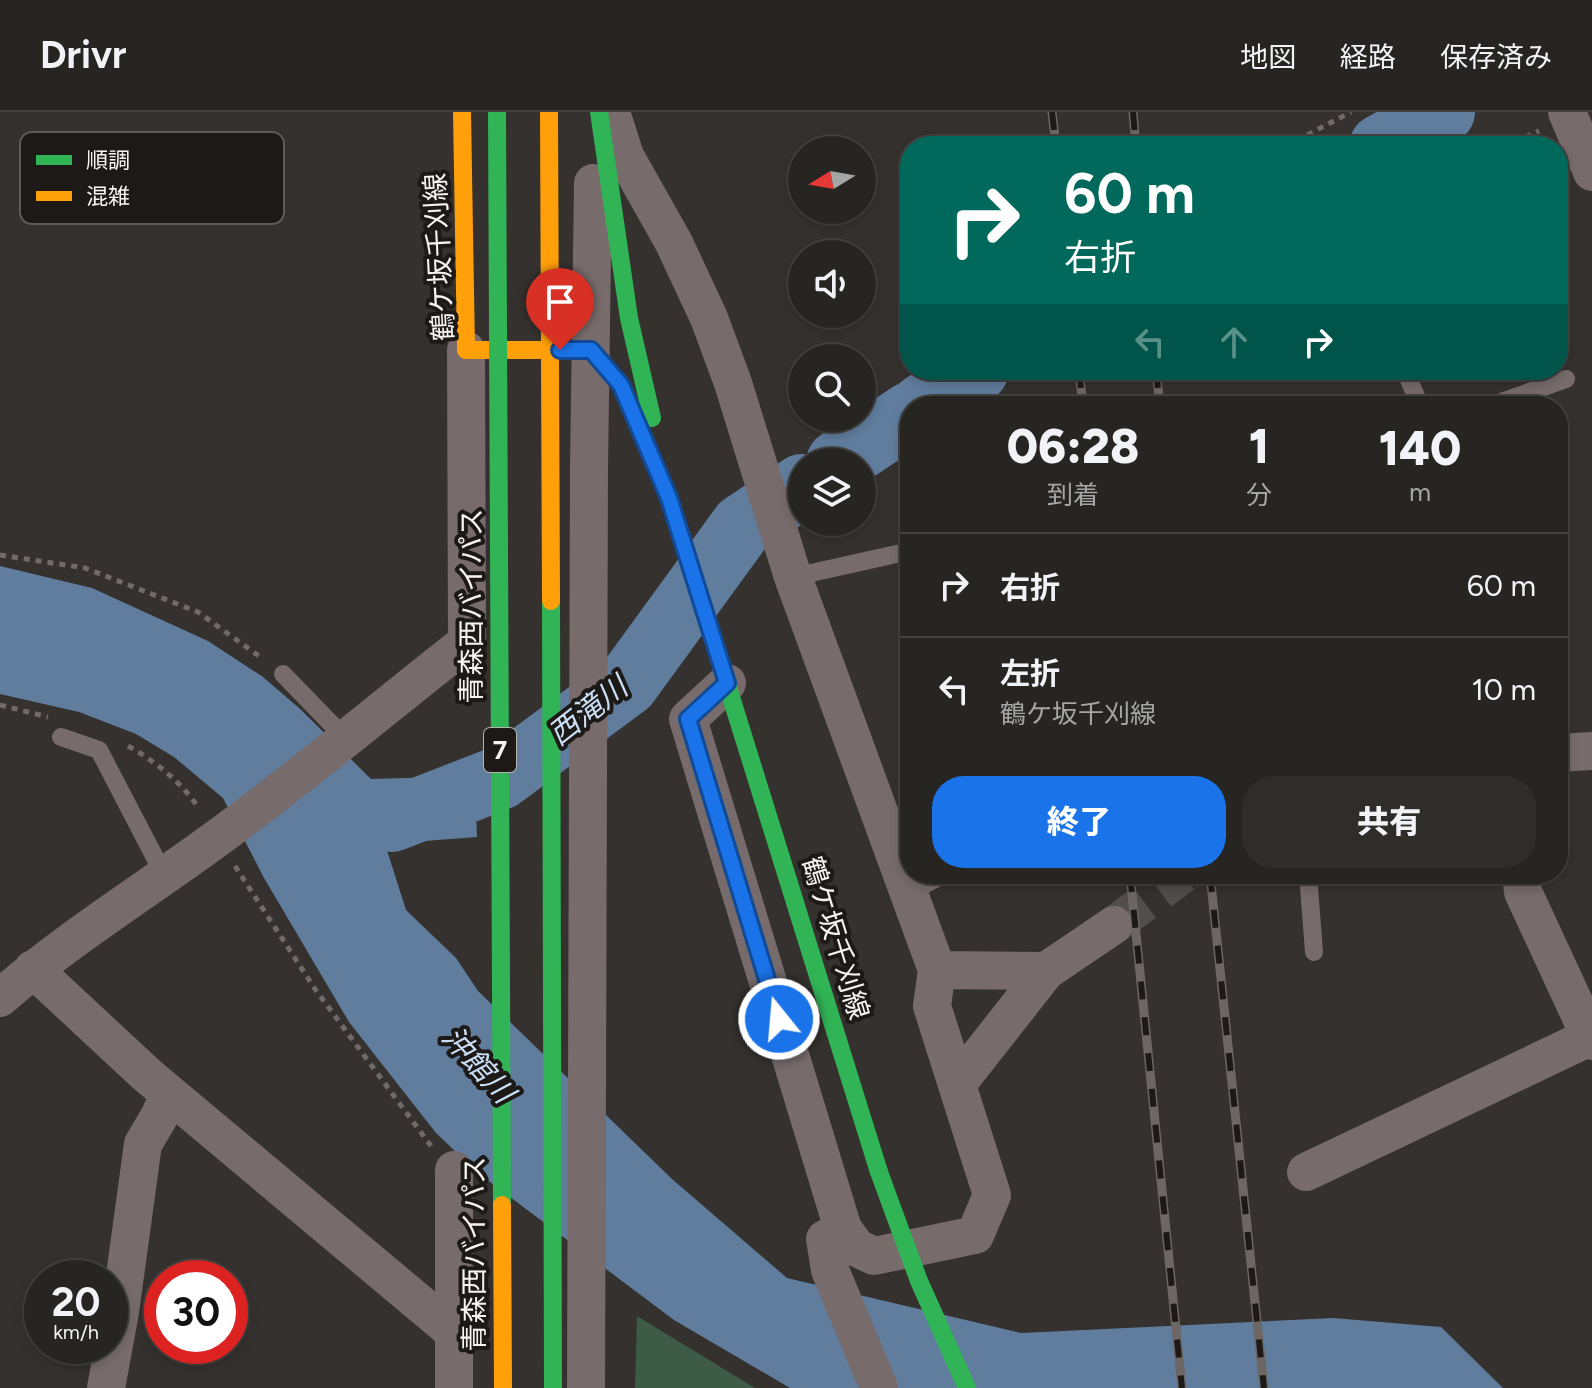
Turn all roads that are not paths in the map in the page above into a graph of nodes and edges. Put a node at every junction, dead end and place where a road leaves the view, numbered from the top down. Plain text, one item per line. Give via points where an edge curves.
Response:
1 (462, 112) edge
2 (497, 112) edge
3 (549, 112) edge
4 (597, 112) edge
5 (611, 112) edge
6 (1567, 112) edge
7 (1592, 172) edge
8 (466, 350) junction
9 (591, 350) junction
10 (1563, 380) edge
11 (1518, 396) edge
12 (669, 498) junction
13 (900, 553) edge
14 (793, 577) junction
15 (589, 588) junction
16 (467, 590) junction
17 (283, 674) road end
18 (727, 683) junction
19 (61, 737) dead end
20 (347, 740) junction
21 (1592, 751) edge
22 (1568, 752) edge
23 (900, 871) edge
24 (164, 875) junction
25 (905, 884) edge
26 (926, 884) edge
27 (1309, 884) edge
28 (1522, 884) edge
29 (908, 893) junction
30 (1114, 925) tunnel mouth
31 (1314, 952) dead end
32 (937, 970) junction
33 (1046, 971) junction
34 (9, 986) edge
35 (1591, 1039) edge
36 (958, 1083) junction
37 (169, 1095) junction
38 (454, 1170) road end
39 (1306, 1172) dead end
40 (843, 1229) junction
41 (455, 1333) junction
42 (106, 1388) edge
43 (454, 1388) edge
44 (503, 1388) edge
45 (553, 1388) edge
46 (586, 1388) edge
47 (879, 1388) edge
48 (967, 1388) edge

1 - 8 main road, 鶴ケ坂千刈線
2 - 44 main road, 青森西バイパス / 7, bridge
3 - 45 main road, 7, bridge
4 - 9 street
4 - 12 main road, 鶴ケ坂千刈線 via 629,318
5 - 14 street via 625,156 709,318
6 - 7 street
8 - 9 main road, 鶴ケ坂千刈線
8 - 16 street
9 - 12 main road, 鶴ケ坂千刈線 via 621,385
9 - 15 street
10 - 11 lane
12 - 18 main road, 鶴ケ坂千刈線
13 - 14 lane
14 - 23 street
15 - 16 street
15 - 46 street
16 - 20 street via 467,642
17 - 20 lane
18 - 40 street via 688,719
18 - 48 main road, 鶴ケ坂千刈線, bridge via 879,1172 919,1281
19 - 24 lane via 99,750
20 - 24 street
21 - 22 street
24 - 34 street
25 - 29 street
26 - 29 lane
27 - 31 lane
28 - 35 street
29 - 32 street
30 - 33 street
32 - 33 street
32 - 36 street via 932,1006
33 - 36 street
34 - 37 street
35 - 39 street
36 - 40 street via 992,1195 975,1235 874,1256 857,1248
37 - 41 street
37 - 42 street via 143,1144
38 - 41 street
40 - 47 street via 825,1239 830,1270
41 - 43 street

